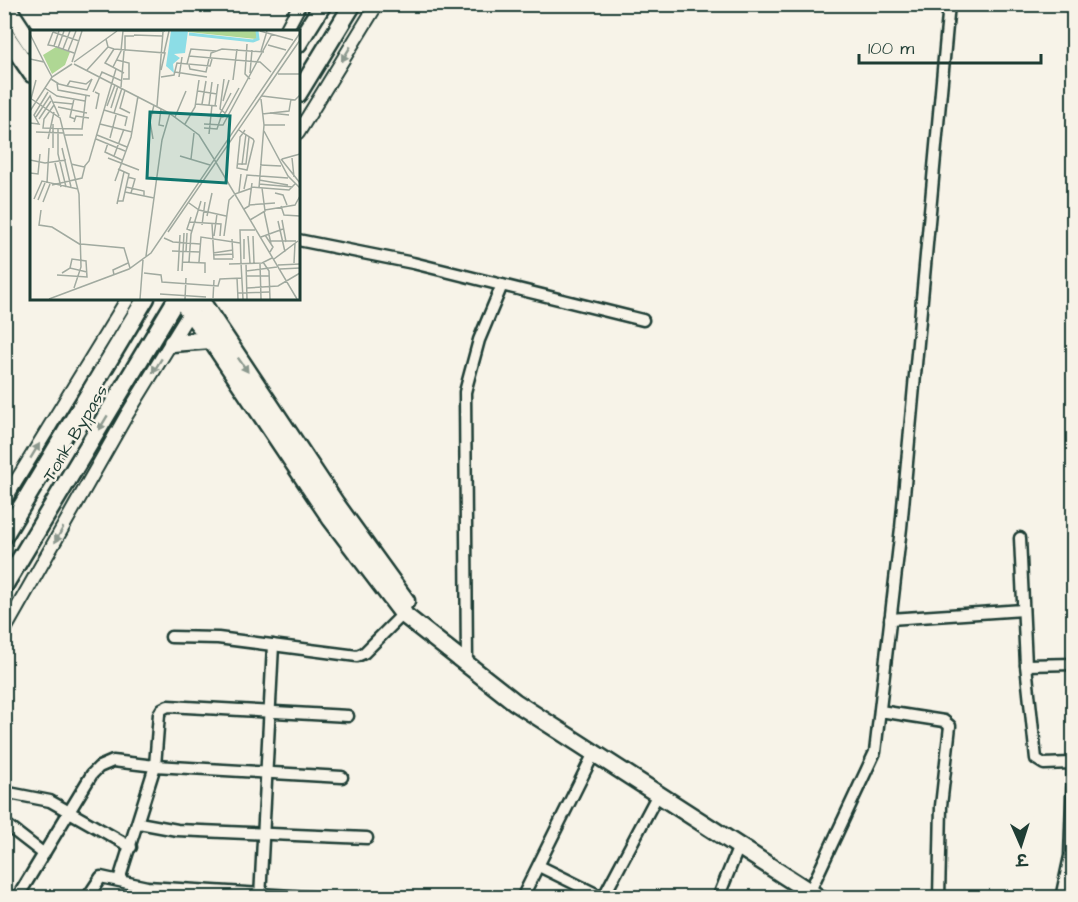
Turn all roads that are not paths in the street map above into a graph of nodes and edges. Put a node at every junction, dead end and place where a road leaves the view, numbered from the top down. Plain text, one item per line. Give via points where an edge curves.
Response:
1 (4, 4) edge
2 (300, 4) edge
3 (323, 4) edge
4 (353, 4) edge
5 (377, 4) edge
6 (949, 4) edge
7 (286, 30) edge
8 (4, 33) edge
9 (300, 41) edge
10 (30, 42) edge
11 (30, 71) edge
12 (300, 91) edge
13 (300, 130) edge
14 (300, 240) edge
15 (502, 285) junction
16 (127, 300) edge
17 (145, 300) edge
18 (189, 301) edge
19 (643, 320) dead end
20 (211, 340) junction
21 (172, 343) junction
22 (4, 501) edge
23 (4, 536) edge
24 (1020, 538) dead end
25 (4, 586) edge
26 (1023, 610) junction
27 (407, 611) junction
28 (890, 619) junction
29 (4, 631) edge
30 (171, 637) dead end
31 (273, 645) junction
32 (1074, 663) edge
33 (1026, 665) junction
34 (467, 666) junction
35 (880, 711) junction
36 (269, 713) junction
37 (348, 716) dead end
38 (594, 753) junction
39 (1072, 763) edge
40 (155, 766) junction
41 (265, 773) junction
42 (342, 777) dead end
43 (4, 792) edge
44 (658, 794) junction
45 (70, 810) junction
46 (4, 823) edge
47 (139, 823) junction
48 (263, 834) junction
49 (366, 838) dead end
50 (739, 846) junction
51 (131, 848) junction
52 (44, 854) junction
53 (538, 866) junction
54 (119, 880) junction
55 (145, 892) edge
56 (814, 894) edge
57 (214, 895) edge
58 (260, 896) edge
59 (17, 897) edge
60 (87, 897) edge
61 (326, 897) edge
62 (522, 897) edge
63 (718, 897) edge
64 (939, 897) edge
65 (1061, 897) edge

1 - 10 main road
2 - 7 street
3 - 9 main road
4 - 12 main road
5 -> 13 street
6 - 28 street
8 - 11 main road
14 - 15 street
15 - 19 street
15 - 34 street via 479,340 465,392
22 -> 16 street
17 - 23 main road
18 - 20 main road
18 - 21 street
18 -> 25 main road, Tonk Bypass via 155,337
18 -> 27 main road via 336,504
20 - 21 main road
20 - 27 main road via 331,519
21 -> 29 street
24 - 26 street
26 - 28 street
26 - 33 street
27 - 31 street via 357,656
27 - 34 main road
28 - 35 street
30 - 31 street
31 - 36 street
32 - 33 street
33 - 39 street via 1036,759 1044,764
34 - 38 main road
35 - 56 street via 875,752
35 - 64 street via 944,721 950,726 941,806
36 - 37 street
36 - 40 street via 168,706 162,709
36 - 41 street
38 - 44 main road
38 - 53 street
39 - 65 street via 1071,844
40 - 41 street
40 - 45 street via 113,761 99,766
40 - 47 street
41 - 42 street
41 - 48 street
43 - 45 street via 33,795
44 - 50 main road
44 - 53 street via 605,894 600,896
45 - 51 street
45 - 52 street
46 - 52 street
47 - 48 street via 177,830
47 - 51 street
48 - 49 street
48 - 58 street
50 - 56 main road
50 - 63 street
51 - 54 street
52 - 59 street
53 - 62 street
54 - 55 street
54 - 60 street via 101,877
55 - 57 street
57 - 58 street
58 - 61 street

